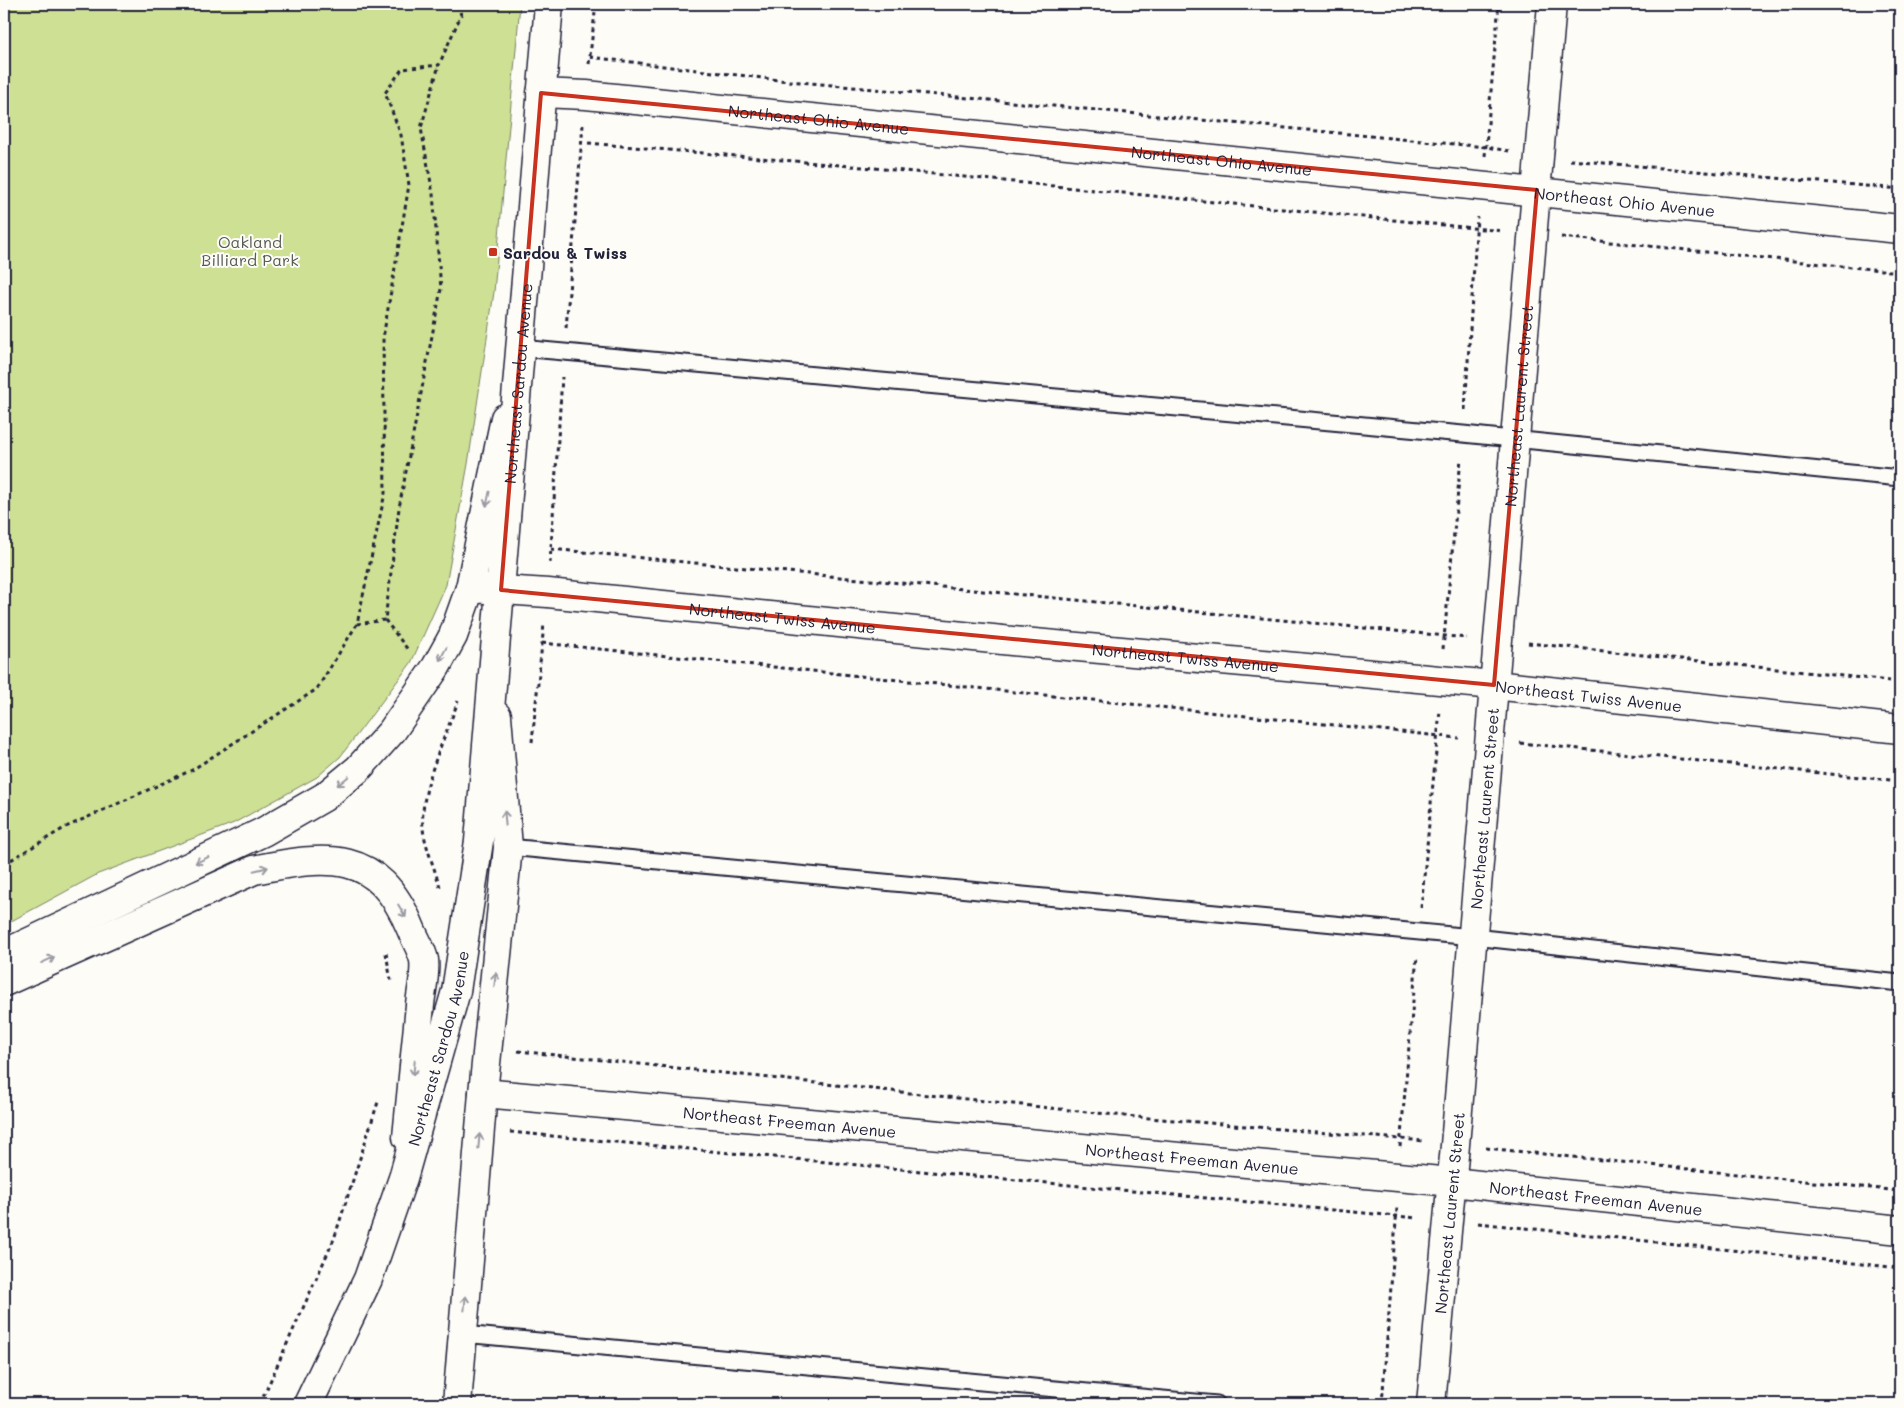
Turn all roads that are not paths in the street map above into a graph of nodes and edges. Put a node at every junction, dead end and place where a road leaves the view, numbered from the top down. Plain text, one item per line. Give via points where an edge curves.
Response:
1 (550, 4) edge
2 (1552, 4) edge
3 (542, 93) junction
4 (1537, 190) junction
5 (1900, 229) edge
6 (520, 348) junction
7 (1516, 440) junction
8 (1900, 478) edge
9 (470, 588) junction
10 (501, 590) junction
11 (494, 672) junction
12 (1494, 685) junction
13 (1900, 729) edge
14 (508, 848) junction
15 (1473, 938) junction
16 (4, 954) edge
17 (4, 982) edge
18 (1900, 982) edge
19 (483, 1093) junction
20 (403, 1178) junction
21 (1452, 1182) junction
22 (1900, 1230) edge
23 (463, 1334) junction
24 (308, 1404) edge
25 (457, 1404) edge
26 (1217, 1404) edge
27 (1430, 1404) edge

1 - 3 street, Northeast Sardou Avenue
2 - 4 street, Northeast Laurent Street
3 - 4 street, Northeast Ohio Avenue
3 - 6 street, Northeast Sardou Avenue
4 - 5 street, Northeast Ohio Avenue
4 - 7 street, Northeast Laurent Street
6 - 7 lane
6 -> 9 street
6 - 10 street, Northeast Sardou Avenue
7 - 8 lane
7 - 12 street, Northeast Laurent Street
9 - 10 street, Northeast Twiss Avenue
9 -> 16 street via 453,636 392,730 358,770 324,797 262,832
10 - 11 street, Northeast Sardou Avenue
10 - 12 street, Northeast Twiss Avenue
14 -> 11 street, Northeast Sardou Avenue
11 - 20 street, Northeast Sardou Avenue via 479,841 456,990
12 - 13 street, Northeast Twiss Avenue
12 - 15 street, Northeast Laurent Street
14 - 15 lane
19 -> 14 street, Northeast Sardou Avenue
15 - 18 lane
15 - 21 street, Northeast Laurent Street
17 -> 20 street via 254,870 332,859 358,866 373,875 392,895 424,961
19 - 21 street, Northeast Freeman Avenue
23 -> 19 street, Northeast Sardou Avenue
20 - 24 street, Northeast Sardou Avenue via 368,1279
21 - 22 street, Northeast Freeman Avenue
21 - 27 street, Northeast Laurent Street
23 - 25 street, Northeast Sardou Avenue
23 - 26 lane

